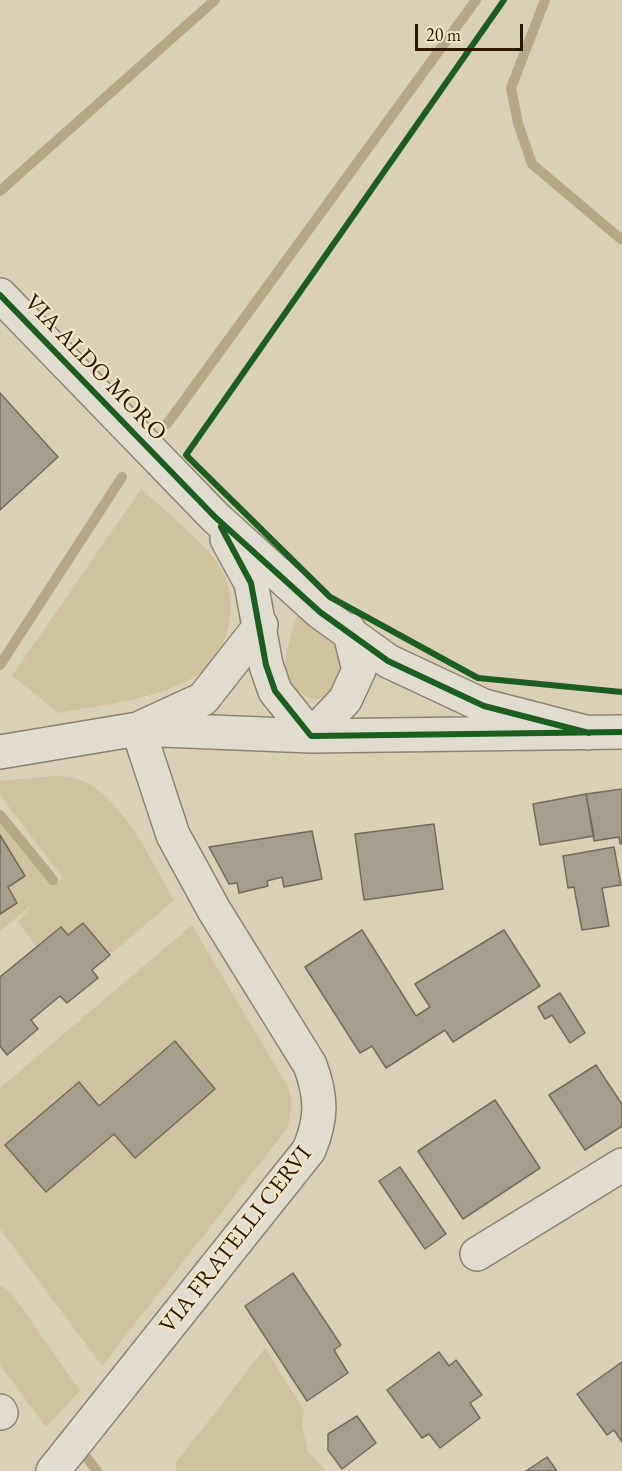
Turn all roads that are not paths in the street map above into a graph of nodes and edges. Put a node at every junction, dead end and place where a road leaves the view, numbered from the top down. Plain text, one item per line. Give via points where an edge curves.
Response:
1 (0, 295) edge
2 (215, 517) junction
3 (261, 625) junction
4 (349, 630) junction
5 (138, 729) junction
6 (622, 732) edge
7 (589, 733) junction
8 (311, 736) junction
9 (0, 752) edge
10 (622, 1165) edge
11 (477, 1254) dead end
12 (53, 1471) edge

1 - 2 street, VIA ALDO MORO
2 - 3 street via 251,583
2 - 4 street via 320,612
3 - 5 street via 202,699
3 - 8 street via 266,665 275,691
4 - 7 street via 388,661 484,706
4 - 8 street via 360,670 345,700
5 - 8 street
5 - 9 street
5 - 12 street, VIA FRATELLI CERVI via 173,835 213,910 310,1065 319,1088 319,1119 309,1150
6 - 7 street
7 - 8 street
10 - 11 street

